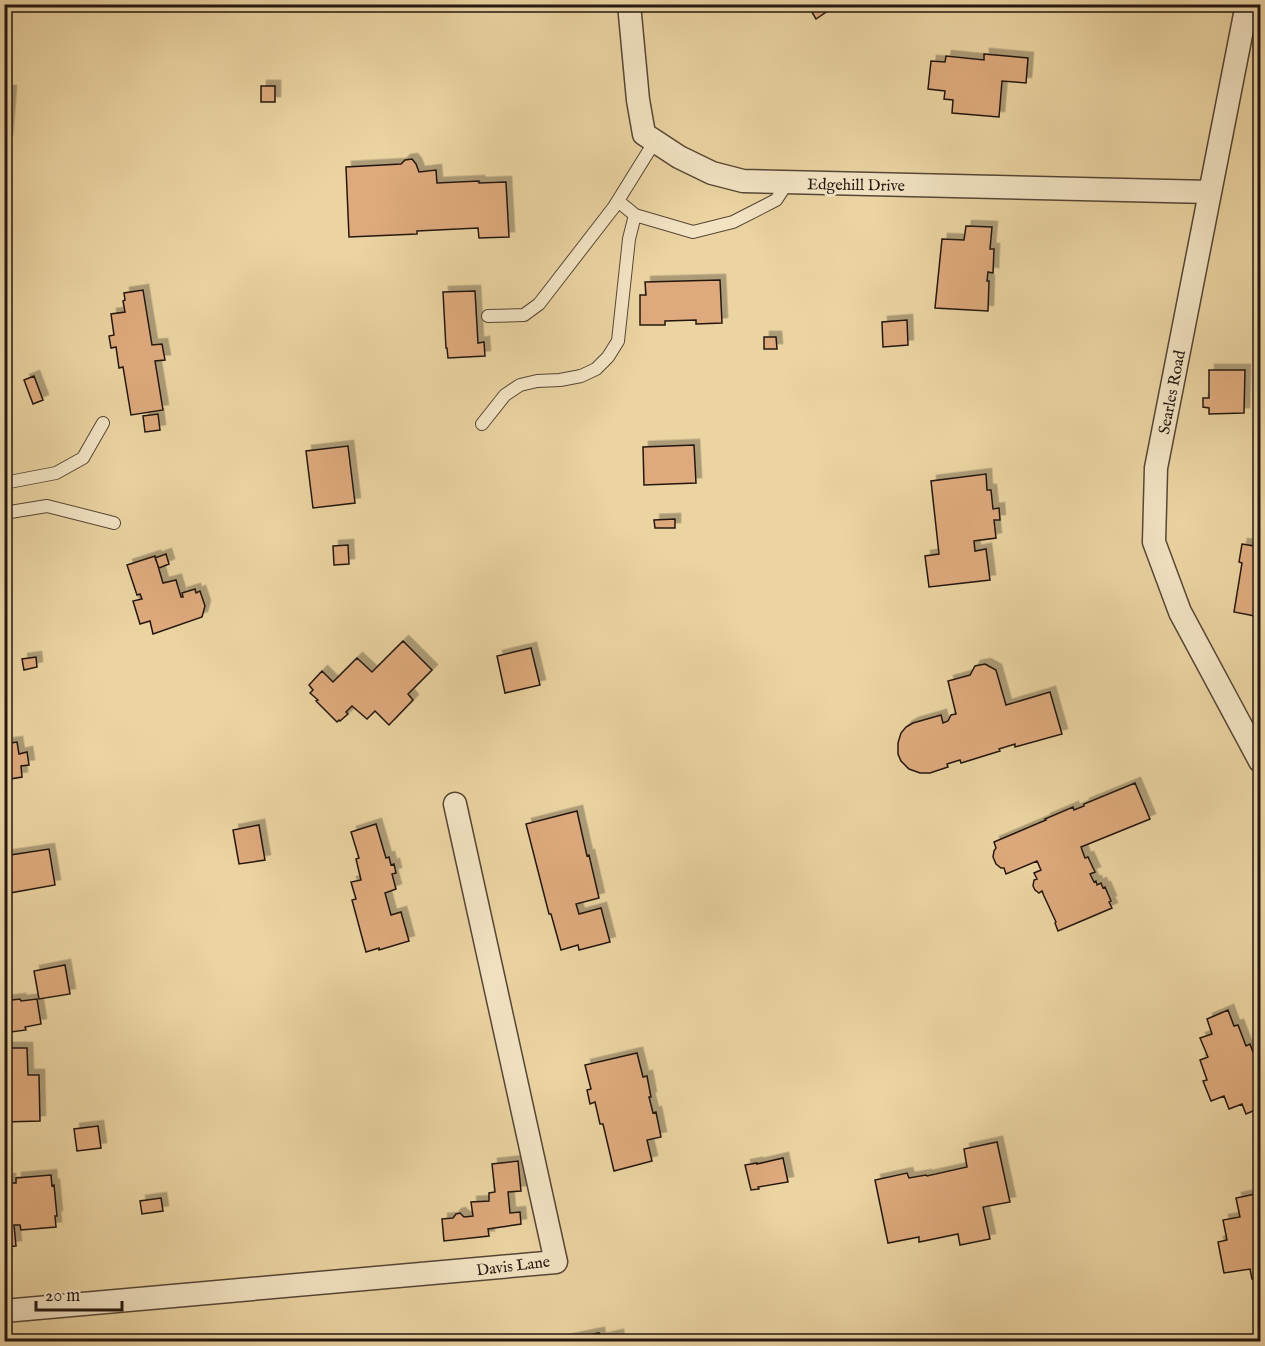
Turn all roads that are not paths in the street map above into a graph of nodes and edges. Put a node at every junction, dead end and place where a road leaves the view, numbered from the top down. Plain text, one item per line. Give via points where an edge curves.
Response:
1 (629, 4) edge
2 (1247, 4) edge
3 (655, 141) junction
4 (788, 182) junction
5 (1210, 192) junction
6 (618, 201) junction
7 (635, 215) junction
8 (488, 316) dead end
9 (103, 423) dead end
10 (482, 424) dead end
11 (4, 483) edge
12 (4, 513) edge
13 (114, 523) dead end
14 (1260, 761) edge
15 (455, 804) dead end
16 (4, 1311) edge

1 - 3 street, Edgehill Drive via 644,134
2 - 5 street, Searles Road
3 - 4 street, Edgehill Drive via 712,173 743,181
3 - 6 lane
4 - 5 street, Edgehill Drive
4 - 7 lane via 776,200 733,222 693,232
5 - 14 street, Searles Road via 1156,468 1154,543 1180,612
6 - 7 lane
6 - 8 lane via 539,304 524,315
7 - 10 lane via 618,341 608,357 597,369 581,376 520,385 505,396
9 - 11 lane via 83,458 56,473
12 - 13 lane via 47,506
15 - 16 street, Davis Lane via 556,1262

